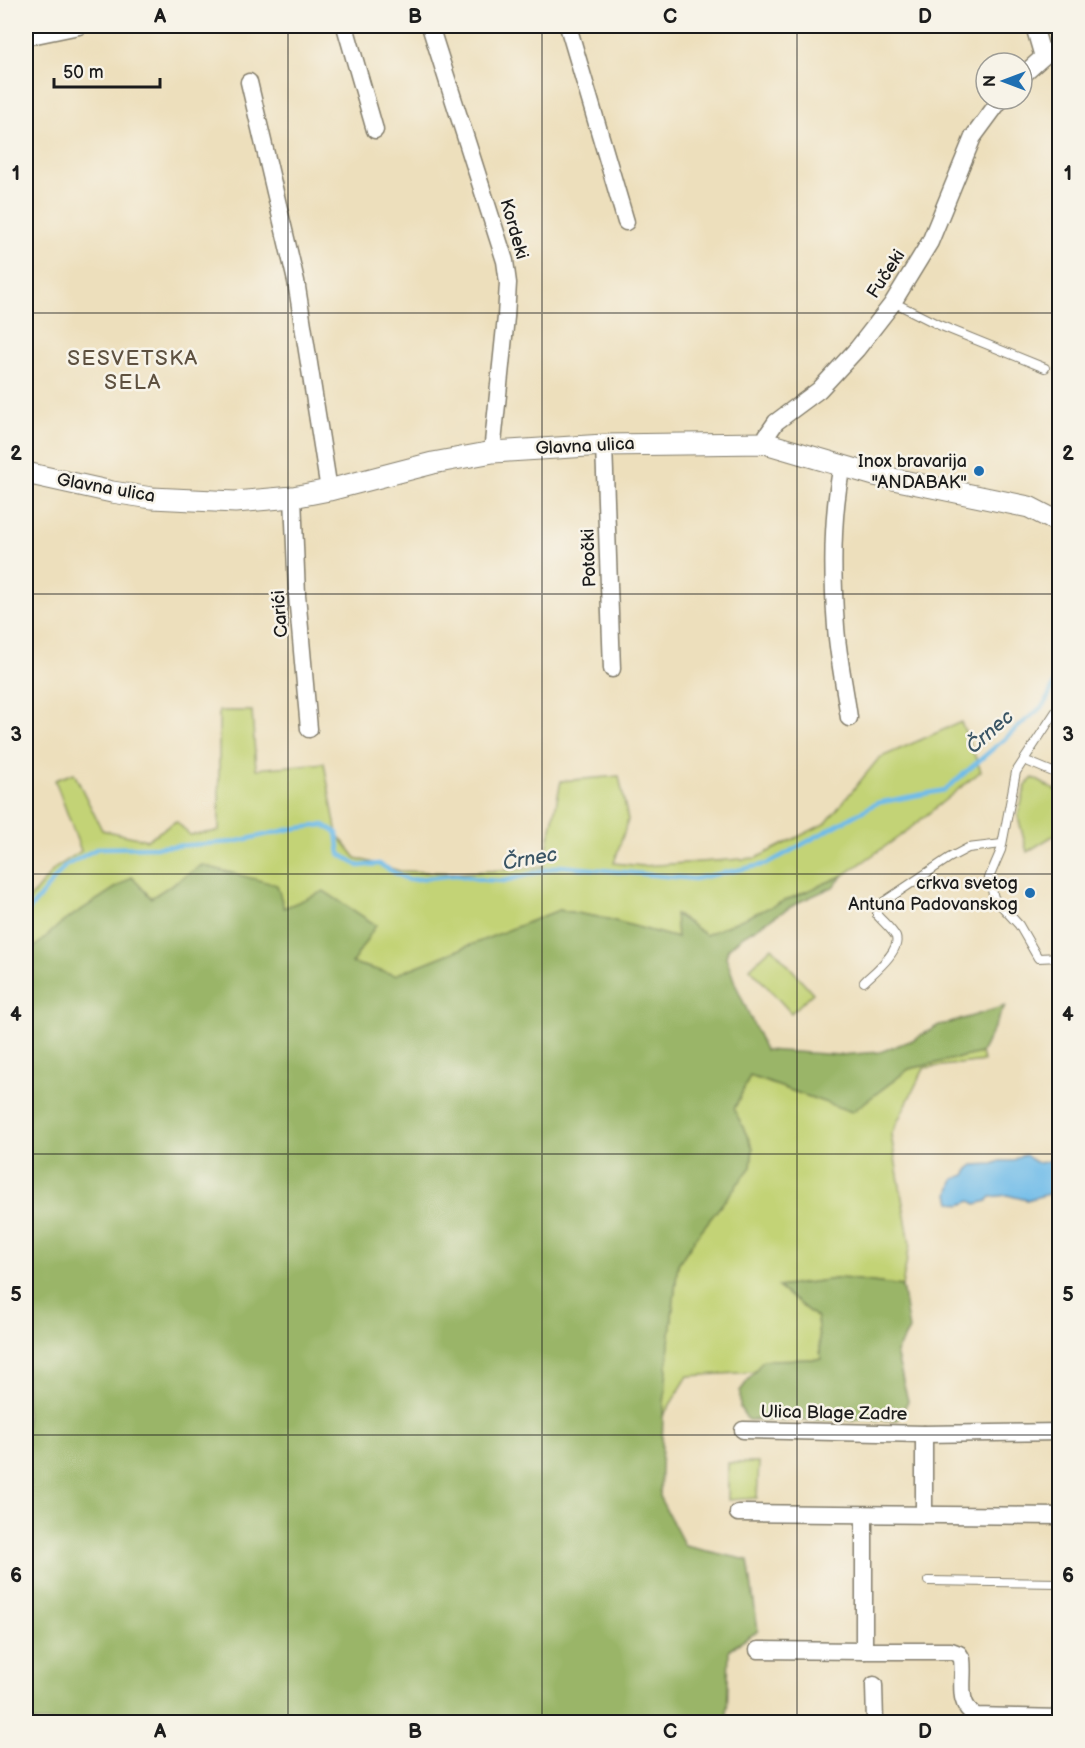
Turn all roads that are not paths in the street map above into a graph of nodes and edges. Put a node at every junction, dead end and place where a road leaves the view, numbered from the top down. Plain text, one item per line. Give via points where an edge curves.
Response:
1 (79, 26) edge
2 (345, 26) edge
3 (430, 26) edge
4 (568, 26) edge
5 (1034, 26) edge
6 (32, 32) edge
7 (1059, 45) edge
8 (1043, 57) junction
9 (1034, 65) edge
10 (249, 82) dead end
11 (992, 111) edge
12 (375, 130) dead end
13 (626, 222) dead end
14 (893, 302) junction
15 (1045, 368) dead end
16 (765, 443) junction
17 (604, 445) junction
18 (493, 452) junction
19 (842, 466) junction
20 (26, 473) edge
21 (329, 490) junction
22 (293, 497) junction
23 (1059, 523) edge
24 (612, 669) dead end
25 (1059, 705) edge
26 (849, 718) dead end
27 (309, 729) dead end
28 (1024, 760) junction
29 (1059, 775) edge
30 (1002, 844) junction
31 (1059, 957) edge
32 (864, 982) dead end
33 (743, 1431) dead end
34 (1059, 1432) edge
35 (924, 1434) junction
36 (738, 1513) dead end
37 (864, 1515) junction
38 (924, 1515) junction
39 (1059, 1516) edge
40 (928, 1581) dead end
41 (1059, 1583) edge
42 (758, 1650) dead end
43 (864, 1651) junction
44 (874, 1685) dead end
45 (1059, 1718) edge
46 (875, 1722) edge

1 - 6 street
2 - 12 street
3 - 18 street, Kordeki via 505,261 506,317
4 - 13 street
5 - 8 street
7 - 8 street
8 - 9 street
10 - 21 street via 296,281
11 - 14 street, Fučeki via 973,137 930,242
14 - 15 lane
14 - 16 street, Fučeki via 819,390 776,422
16 - 17 street, Glavna ulica
16 - 19 street, Glavna ulica
17 - 18 street, Glavna ulica
17 - 24 street, Potočki
18 - 21 street, Glavna ulica
19 - 23 street, Glavna ulica via 1029,507
19 - 26 street via 834,549 836,628
20 - 22 street, Glavna ulica via 152,498 235,502
21 - 22 street, Glavna ulica
22 - 27 street, Carići
25 - 28 lane
28 - 29 lane
28 - 30 lane via 1016,772
30 - 31 lane via 989,878 994,898 1019,925 1038,958
30 - 32 lane via 968,848 879,905 877,915 896,937 896,944
33 - 35 street, Ulica Blage Zadre
34 - 35 street, Ulica Blage Zadre
35 - 38 street, Ulica Blage Zadre
36 - 37 street
37 - 38 street
37 - 43 street
38 - 39 street
40 - 41 lane
42 - 43 street
43 - 45 street via 951,1651 962,1659 963,1699 969,1712 976,1716
44 - 46 street

